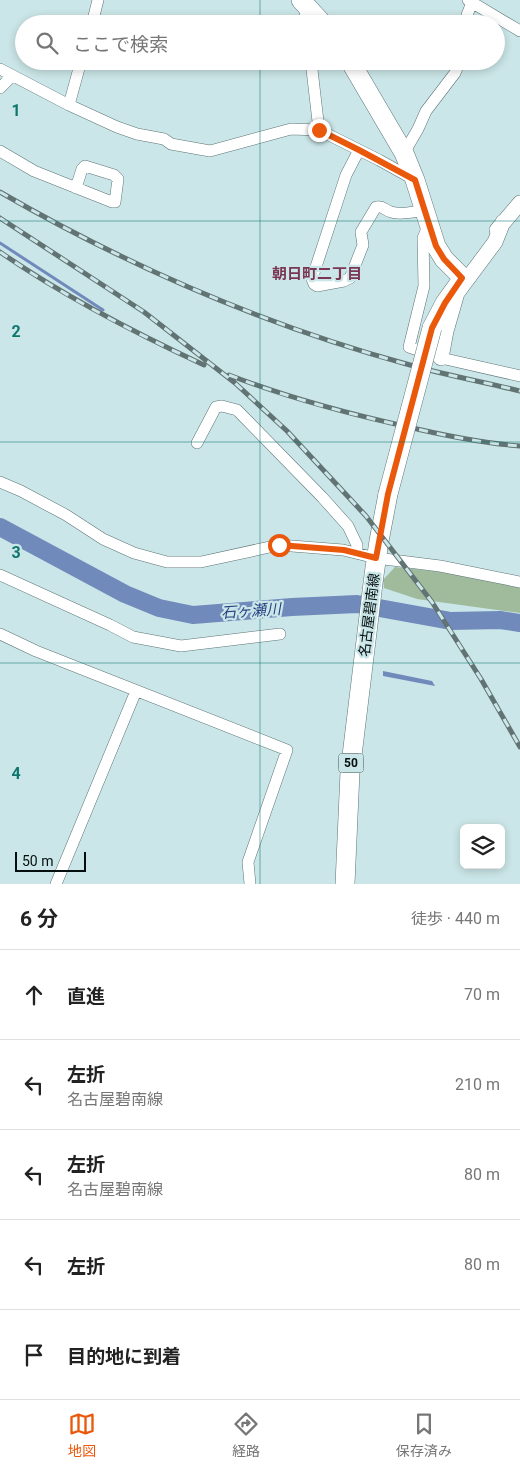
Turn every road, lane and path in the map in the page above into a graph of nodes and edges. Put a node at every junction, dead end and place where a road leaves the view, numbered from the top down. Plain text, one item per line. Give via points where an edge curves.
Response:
1 (98, 0) edge
2 (303, 1) edge
3 (471, 1) edge
4 (94, 15) edge
5 (305, 15) edge
6 (315, 15) edge
7 (467, 15) edge
8 (494, 15) edge
9 (505, 22) edge
10 (520, 31) edge
11 (0, 69) edge
12 (79, 70) edge
13 (312, 70) edge
14 (355, 70) edge
15 (456, 70) edge
16 (12, 76) junction
17 (0, 88) edge
18 (69, 105) junction
19 (319, 130) junction
20 (359, 150) junction
21 (0, 151) edge
22 (404, 153) junction
23 (415, 180) junction
24 (76, 188) dead end
25 (520, 203) edge
26 (427, 217) junction
27 (503, 222) junction
28 (462, 278) junction
29 (441, 358) junction
30 (520, 376) edge
31 (197, 443) dead end
32 (0, 482) edge
33 (357, 553) junction
34 (375, 567) junction
35 (0, 575) edge
36 (520, 582) edge
37 (0, 634) edge
38 (280, 634) dead end
39 (136, 691) junction
40 (56, 884) edge
41 (250, 884) edge
42 (346, 884) edge

1 - 4 street
2 - 5 street
2 - 6 main road
3 - 7 street
3 - 8 street
9 - 10 street
11 - 16 street
12 - 18 street
13 - 19 street
14 - 22 main road
15 - 22 street via 426,111
16 - 17 street
16 - 18 street
18 - 19 street via 130,132 210,151 291,129
19 - 20 street
20 - 23 street
20 - 26 street via 346,175 312,279 314,284 350,278 363,245 361,232 376,207
21 - 24 street via 34,171
22 - 23 main road
23 - 26 main road
25 - 27 street
26 - 28 main road via 436,246
26 - 29 street via 423,238 424,286 409,347
27 - 28 street
27 - 29 street via 495,242 457,293
28 - 34 main road, 名古屋碧南線 / 50, bridge via 432,328 388,494
29 - 30 street
31 - 33 street via 216,408 222,406 237,410 348,526 357,544
32 - 33 street via 66,515 102,539 166,562 201,562 279,545
33 - 34 street
34 - 36 street via 440,566
34 - 42 main road, 名古屋碧南線 / 50 via 350,772
35 - 38 street via 133,637 181,646
37 - 39 street
39 - 40 street
39 - 41 street via 288,750 248,862

